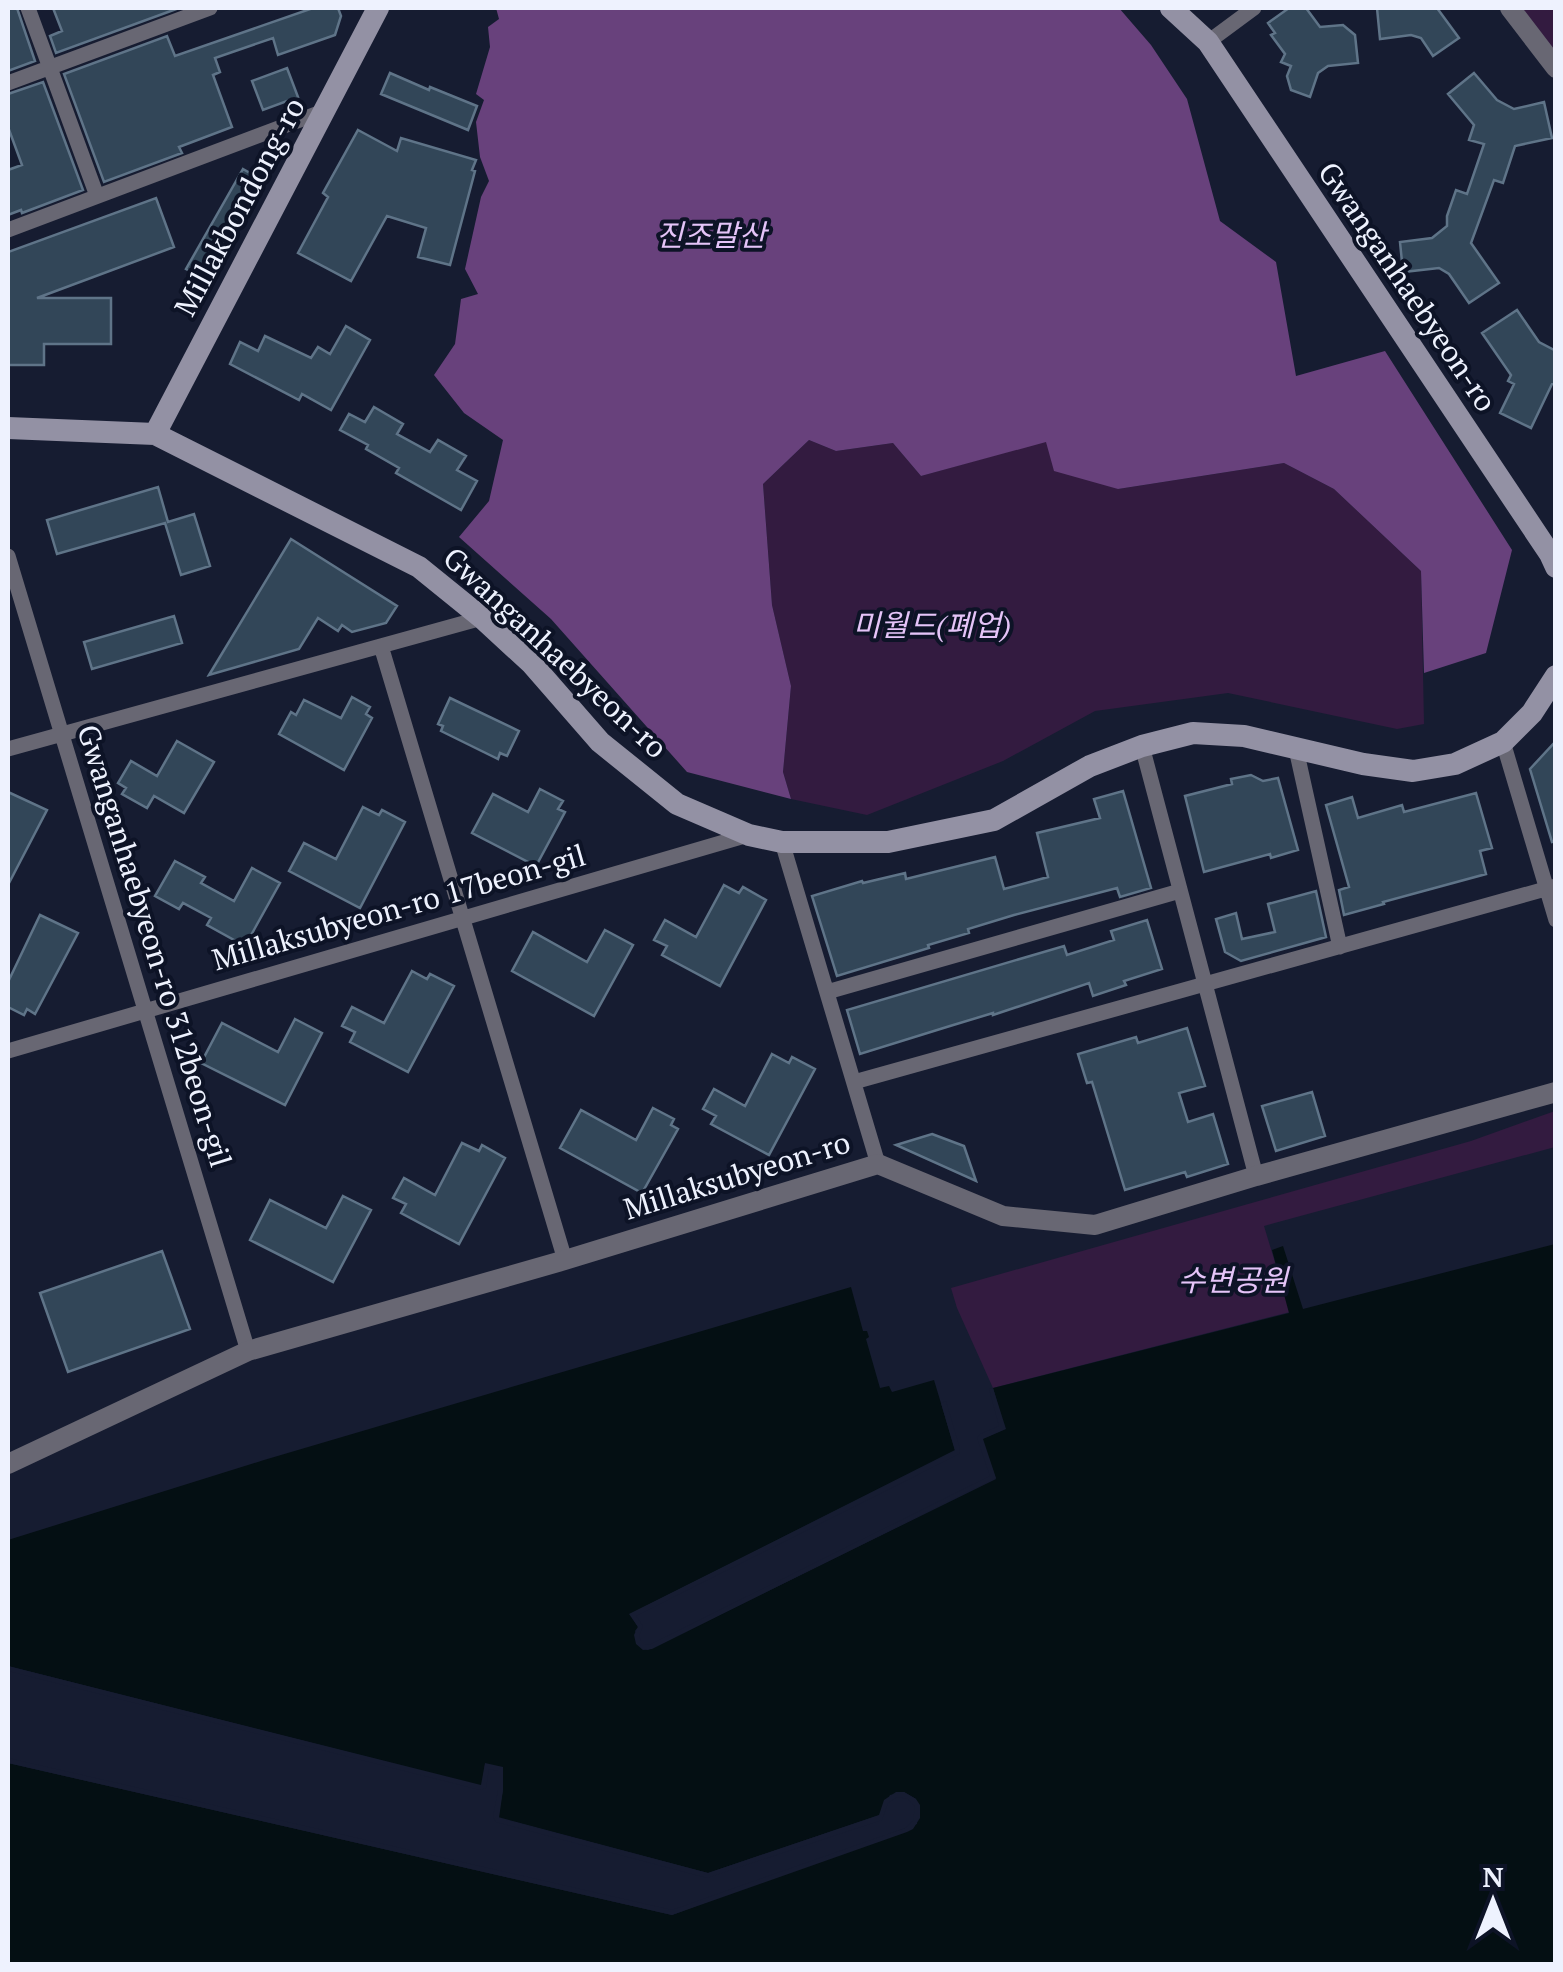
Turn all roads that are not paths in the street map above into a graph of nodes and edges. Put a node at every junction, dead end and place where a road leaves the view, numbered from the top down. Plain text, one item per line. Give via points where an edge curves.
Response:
1 (28, 8) edge
2 (210, 8) edge
3 (378, 8) edge
4 (1171, 8) edge
5 (1254, 8) edge
6 (1510, 8) edge
7 (1208, 42) junction
8 (50, 68) junction
9 (1556, 68) edge
10 (8, 83) edge
11 (324, 111) junction
12 (97, 196) junction
13 (8, 230) edge
14 (8, 428) edge
15 (155, 434) junction
16 (8, 556) edge
17 (1554, 557) edge
18 (482, 618) junction
19 (381, 646) junction
20 (1556, 676) edge
21 (62, 734) junction
22 (1503, 742) junction
23 (1142, 746) junction
24 (1296, 748) junction
25 (8, 749) edge
26 (749, 834) junction
27 (782, 842) junction
28 (1551, 888) edge
29 (1180, 891) junction
30 (463, 918) junction
31 (1556, 920) edge
32 (1340, 948) junction
33 (1205, 985) junction
34 (827, 992) junction
35 (145, 1010) junction
36 (8, 1051) edge
37 (854, 1082) junction
38 (1556, 1092) edge
39 (878, 1164) junction
40 (1256, 1176) junction
41 (565, 1260) junction
42 (248, 1351) junction
43 (8, 1464) edge

1 - 8 street
2 - 8 street
3 - 11 main road, Millakbondong-ro
4 - 7 main road, Gwanganhaebyeon-ro
5 - 7 street
6 - 9 street
7 - 17 main road, Gwanganhaebyeon-ro
8 - 10 street
8 - 12 street
11 - 12 street
11 - 15 main road, Millakbondong-ro
12 - 13 street
14 - 15 main road, Gwanganhaebyeon-ro
15 - 18 main road, Gwanganhaebyeon-ro via 420,568
16 - 21 street, Gwanganhaebyeon-ro 312beon-gil
18 - 19 street
18 - 26 main road, Gwanganhaebyeon-ro via 600,742 677,804
19 - 21 street
19 - 30 street
20 - 22 main road, Gwanganhaebyeon-ro
21 - 25 street
21 - 35 street, Gwanganhaebyeon-ro 312beon-gil
22 - 24 main road, Gwanganhaebyeon-ro via 1455,764 1413,771
22 - 28 street
23 - 24 main road, Gwanganhaebyeon-ro via 1193,732
23 - 27 main road, Gwanganhaebyeon-ro via 1090,766 994,820 888,842
23 - 29 street
24 - 32 street
26 - 27 main road, Gwanganhaebyeon-ro
26 - 30 street, Millaksubyeon-ro 17beon-gil
27 - 34 street
28 - 31 street
28 - 32 street
29 - 33 street
29 - 34 street
30 - 35 street, Millaksubyeon-ro 17beon-gil
30 - 41 street
32 - 33 street
33 - 37 street
33 - 40 street
34 - 37 street
35 - 36 street, Millaksubyeon-ro 17beon-gil
35 - 42 street, Gwanganhaebyeon-ro 312beon-gil
37 - 39 street
38 - 40 street, Millaksubyeon-ro
39 - 40 street, Millaksubyeon-ro via 1003,1216 1095,1225
39 - 41 street, Millaksubyeon-ro
41 - 42 street, Millaksubyeon-ro
42 - 43 street, Millaksubyeon-ro

